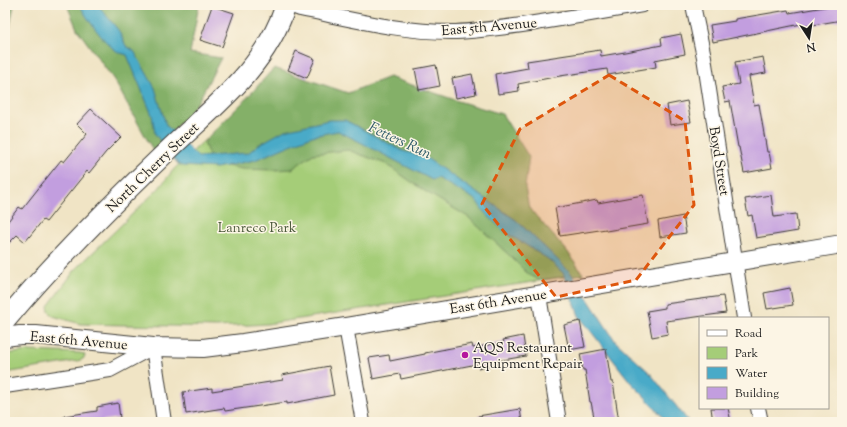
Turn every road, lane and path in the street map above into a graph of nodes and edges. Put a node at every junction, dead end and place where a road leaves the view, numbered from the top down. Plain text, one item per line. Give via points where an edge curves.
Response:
1 (286, 5) edge
2 (289, 5) edge
3 (642, 5) edge
4 (694, 5) edge
5 (842, 244) edge
6 (735, 261) junction
7 (546, 293) junction
8 (744, 317) edge
9 (5, 321) edge
10 (346, 327) junction
11 (5, 337) edge
12 (153, 347) junction
13 (5, 386) edge
14 (758, 409) edge
15 (164, 422) edge
16 (363, 422) edge
17 (559, 422) edge
18 (760, 422) edge

1 - 9 main road, North Cherry Street via 256,64 58,260
2 - 3 street, East 5th Avenue via 300,10 380,24 417,30 455,32 550,21
4 - 6 street, Boyd Street
5 - 6 street, East 6th Avenue
6 - 7 street, East 6th Avenue
6 - 8 street, Boyd Street
7 - 10 street, East 6th Avenue
7 - 17 street
10 - 12 street, East 6th Avenue via 203,348
10 - 16 street
11 - 12 street, East 6th Avenue via 36,335
12 - 13 street, East 6th Avenue via 110,370
12 - 15 street
14 - 18 street

